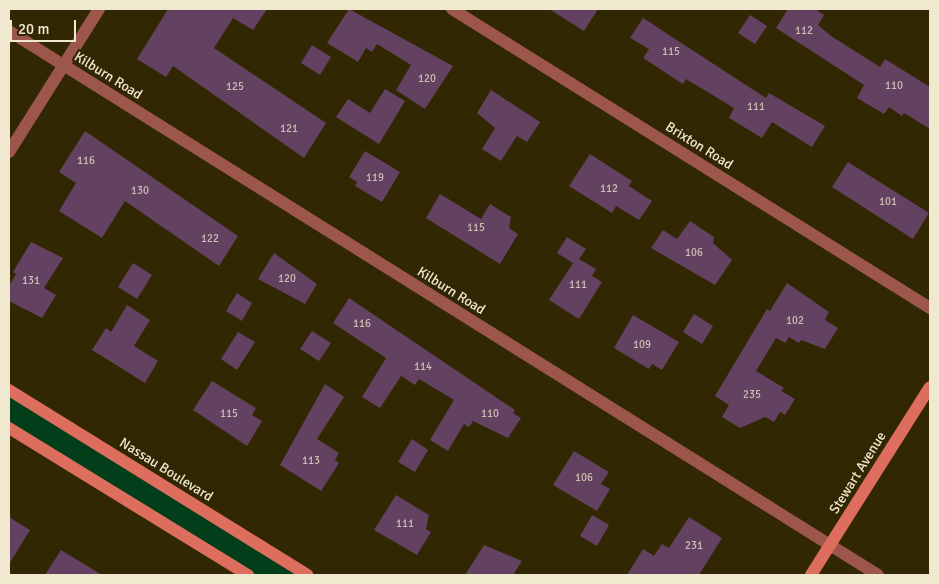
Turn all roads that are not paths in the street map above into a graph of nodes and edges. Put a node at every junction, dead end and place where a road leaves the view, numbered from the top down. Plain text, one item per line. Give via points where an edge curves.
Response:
1 (99, 9) edge
2 (452, 9) edge
3 (9, 31) edge
4 (63, 66) junction
5 (9, 152) edge
6 (930, 308) edge
7 (930, 387) edge
8 (9, 390) edge
9 (9, 428) edge
10 (830, 545) junction
11 (248, 575) edge
12 (307, 575) edge
13 (812, 575) edge
14 (878, 575) edge

1 - 4 street
2 - 6 street, Brixton Road
3 - 4 street, Kilburn Road
4 - 5 street
4 - 10 street, Kilburn Road
7 - 10 main road, Stewart Avenue
8 - 12 main road, Nassau Boulevard
9 - 11 main road
10 - 13 main road, Stewart Avenue
10 - 14 street, Kilburn Road

